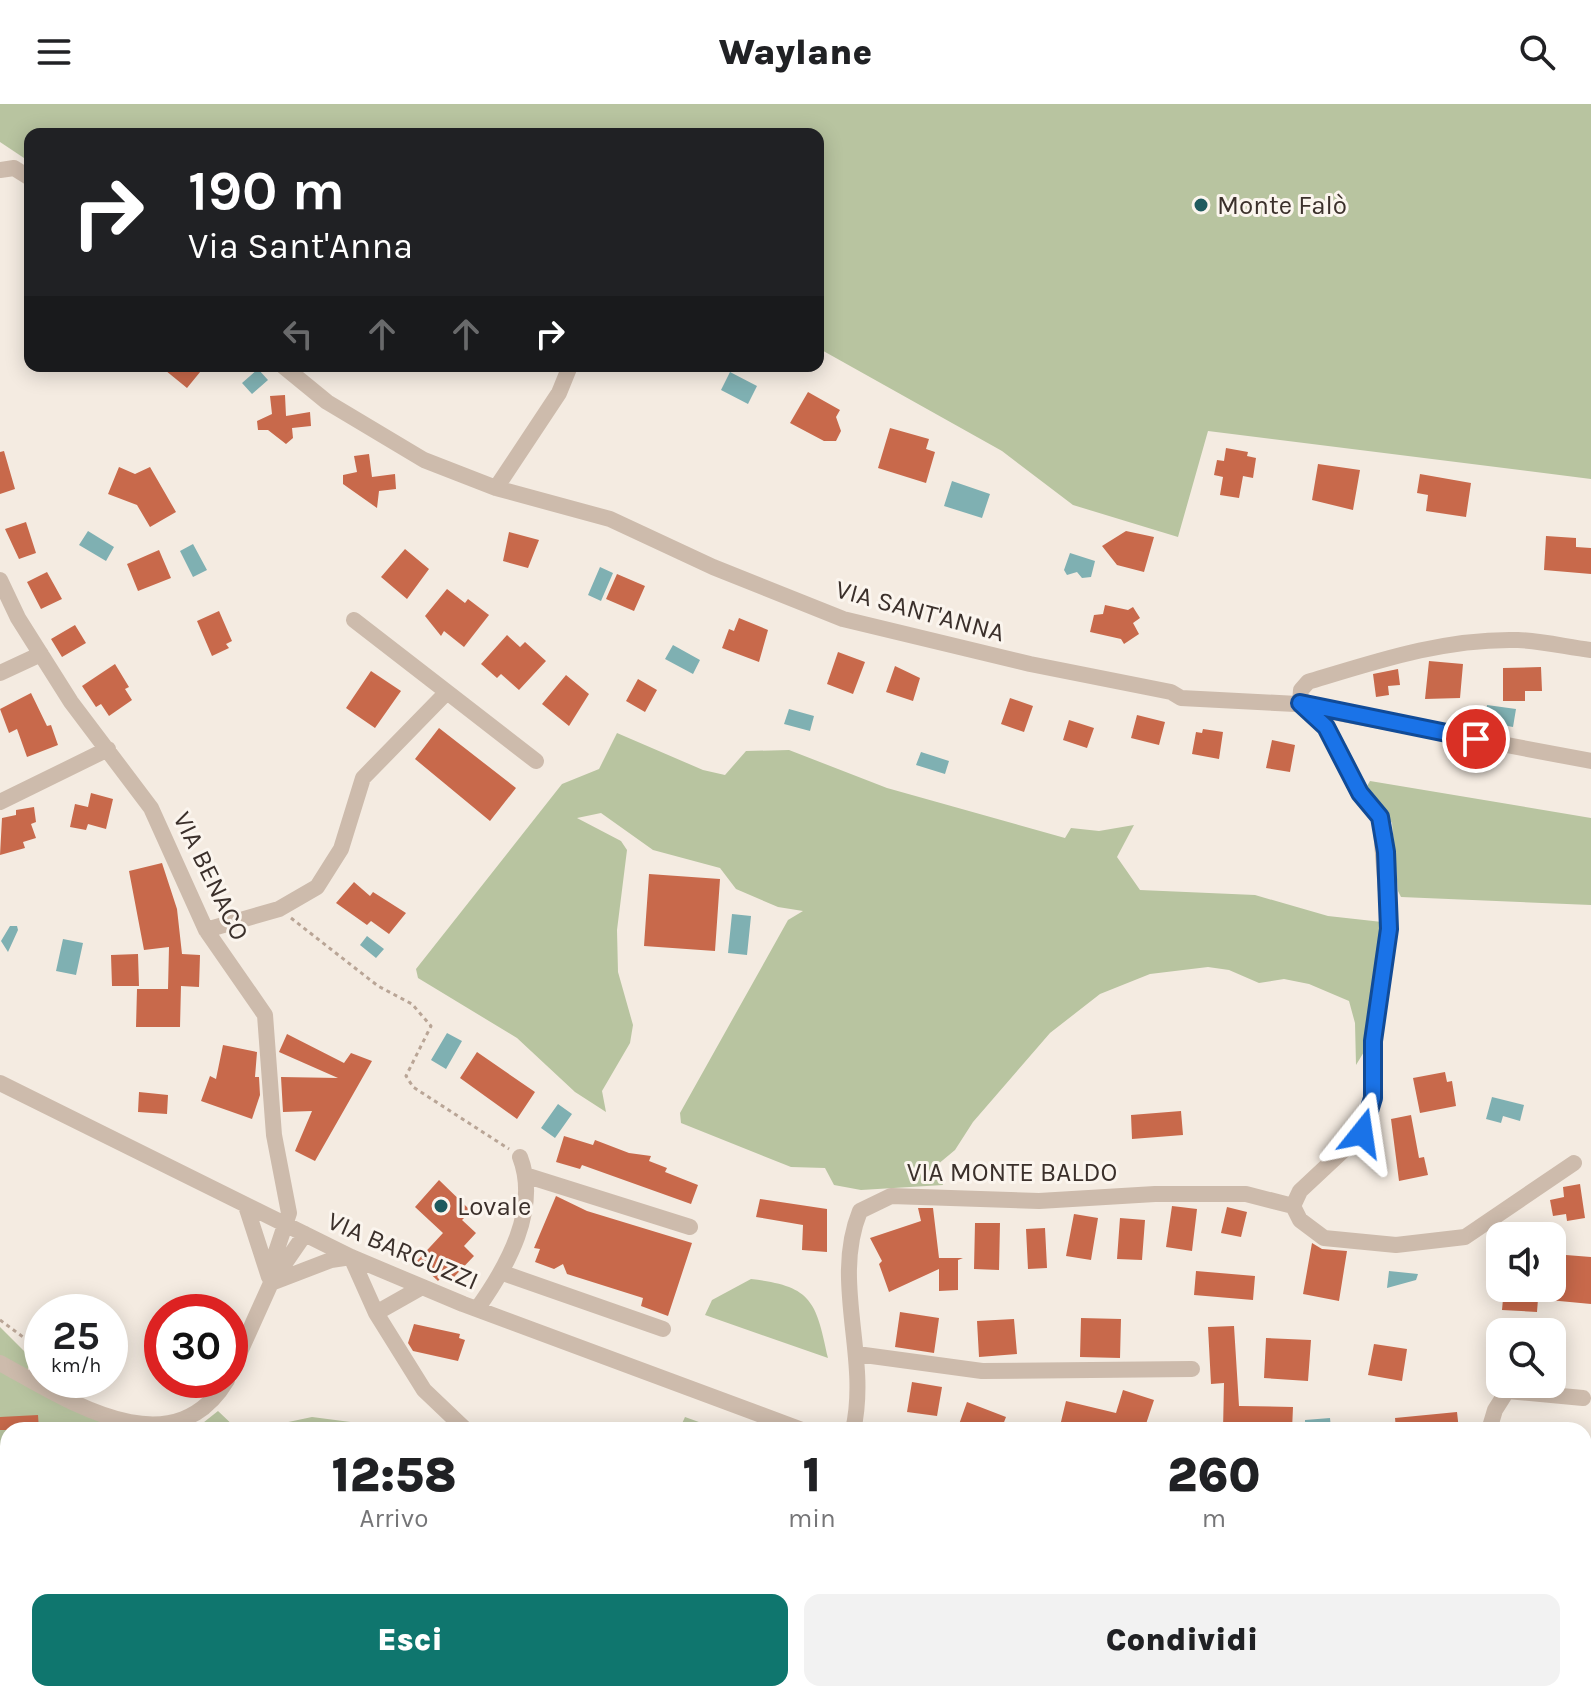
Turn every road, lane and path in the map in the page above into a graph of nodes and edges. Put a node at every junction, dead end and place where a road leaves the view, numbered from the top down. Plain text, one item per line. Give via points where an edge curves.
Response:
1 (0, 170) edge
2 (24, 174) edge
3 (290, 372) edge
4 (568, 372) edge
5 (496, 488) junction
6 (0, 580) edge
7 (354, 620) dead end
8 (1591, 650) edge
9 (41, 654) junction
10 (0, 673) edge
11 (447, 692) junction
12 (1300, 703) junction
13 (108, 749) junction
14 (536, 761) dead end
15 (1591, 761) edge
16 (0, 802) edge
17 (279, 909) junction
18 (206, 930) junction
19 (0, 1083) edge
20 (520, 1157) joint
21 (1574, 1163) dead end
22 (528, 1176) junction
23 (246, 1206) junction
24 (1293, 1206) junction
25 (284, 1224) junction
26 (690, 1227) dead end
27 (305, 1234) junction
28 (351, 1257) junction
29 (503, 1273) junction
30 (271, 1283) junction
31 (422, 1287) junction
32 (477, 1309) junction
33 (376, 1313) junction
34 (0, 1320) edge
35 (663, 1329) dead end
36 (248, 1334) edge
37 (24, 1338) edge
38 (857, 1354) junction
39 (0, 1363) edge
40 (1192, 1369) dead end
41 (213, 1398) edge
42 (1583, 1398) dead end
43 (130, 1422) edge
44 (172, 1422) edge
45 (458, 1422) edge
46 (781, 1422) edge
47 (855, 1422) edge
48 (1491, 1422) edge

1 - 2 street via 14,168
3 - 5 street, VIA SANT'ANNA via 327,402 424,460
4 - 5 street
5 - 12 street, VIA SANT'ANNA via 610,519 843,619 1181,698
6 - 9 street, VIA BENACO
7 - 11 street
8 - 12 street via 1519,640 1466,642 1401,654 1308,682
9 - 10 street
9 - 13 street, VIA BENACO
11 - 14 street
11 - 17 street via 363,778 341,849 317,887
12 - 15 street, VIA SANT'ANNA
12 - 24 street via 1326,727 1360,793 1380,817 1389,929 1373,1041 1373,1098 1362,1133 1300,1191
13 - 16 street
13 - 18 street, VIA BENACO via 151,808
17 - 18 street
17 - 20 path via 378,986 412,1004 431,1026 406,1076 413,1087
18 - 25 street, VIA BENACO via 265,1015 274,1135 289,1201
19 - 23 street, VIA BARCUZZI
20 - 22 street
21 - 24 street via 1465,1237 1396,1245 1324,1238 1300,1220
22 - 26 street
22 - 29 street via 516,1244
23 - 25 street, VIA BARCUZZI
23 - 30 street
24 - 38 street, VIA MONTE BALDO via 1246,1194 1039,1201 891,1196 860,1211 852,1231 847,1279
25 - 27 street, VIA BARCUZZI
25 - 30 street, VIA BENACO
27 - 28 street, VIA BARCUZZI
27 - 30 street
28 - 30 street
28 - 31 street, VIA BARCUZZI
28 - 33 street
29 - 32 street
29 - 35 street
30 - 36 street
31 - 32 street, VIA BARCUZZI
31 - 33 street
32 - 46 street, VIA BARCUZZI
33 - 45 street via 424,1390
34 - 37 path
38 - 40 street via 982,1371
38 - 47 street, VIA MONTE BALDO
39 - 43 street via 105,1416
41 - 44 street via 203,1411
42 - 48 street via 1507,1391

